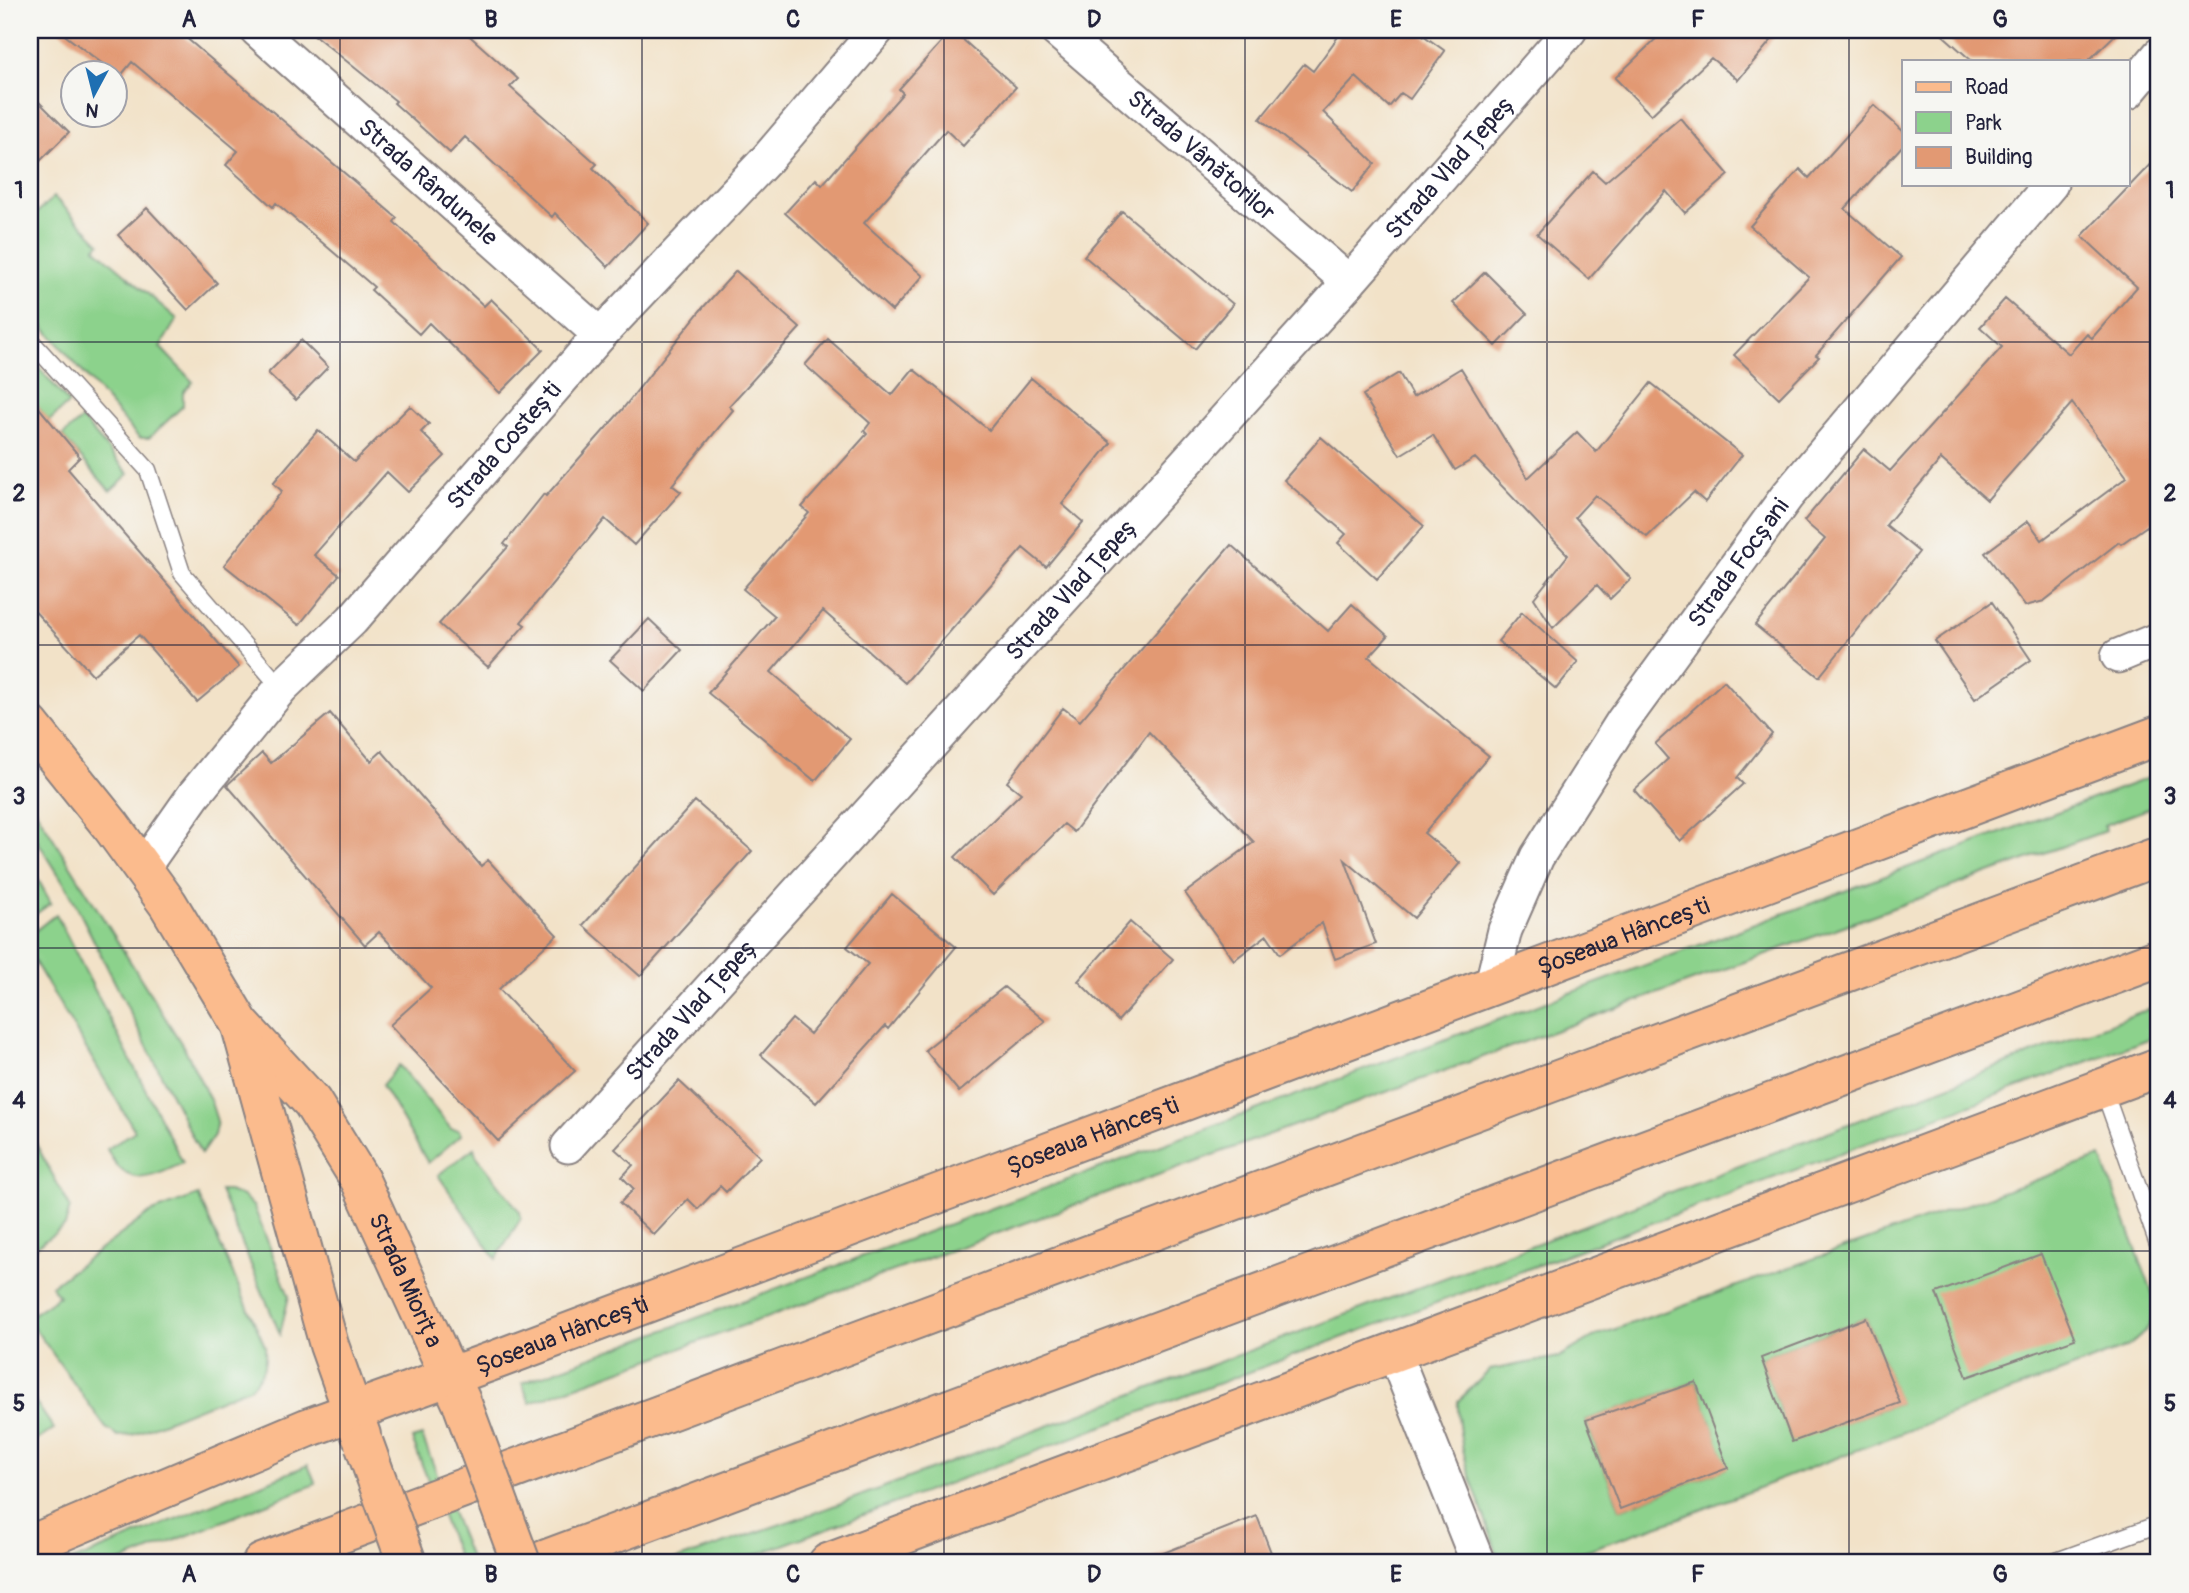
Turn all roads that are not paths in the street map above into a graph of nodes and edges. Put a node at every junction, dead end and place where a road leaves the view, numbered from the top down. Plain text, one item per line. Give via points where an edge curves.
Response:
1 (257, 30) edge
2 (877, 30) edge
3 (1056, 30) edge
4 (1570, 30) edge
5 (2159, 55) edge
6 (2130, 90) edge
7 (2048, 186) edge
8 (1349, 282) junction
9 (600, 335) junction
10 (30, 340) edge
11 (2159, 639) edge
12 (2118, 656) dead end
13 (281, 688) junction
14 (30, 725) edge
15 (2159, 735) edge
16 (2159, 856) edge
17 (142, 869) junction
18 (2159, 958) edge
19 (1492, 984) junction
20 (240, 1024) junction
21 (2159, 1068) edge
22 (2104, 1088) junction
23 (568, 1146) dead end
24 (2159, 1247) edge
25 (1394, 1352) junction
26 (456, 1391) junction
27 (358, 1428) junction
28 (2159, 1524) edge
29 (30, 1545) edge
30 (262, 1563) edge
31 (407, 1563) edge
32 (521, 1563) edge
33 (536, 1563) edge
34 (828, 1563) edge
35 (1478, 1563) edge
36 (2051, 1563) edge

1 - 9 street, Strada Rândunele
2 - 9 street, Strada Costești via 767,159
3 - 8 street, Strada Vânătorilor
4 - 8 street, Strada Vlad Țepeș
5 - 6 street
7 - 19 street, Strada Focșani via 1787,496 1623,721 1538,857 1504,930
8 - 23 street, Strada Vlad Țepeș
9 - 13 street, Strada Costești via 352,620
10 - 13 lane via 148,470 182,573
11 - 12 street
13 - 17 street, Strada Costești via 194,795
14 - 17 main road, Strada Miorița
15 - 19 main road, Șoseaua Hâncești
16 - 30 main road
17 - 20 main road, Strada Miorița
18 - 33 main road
19 - 26 main road, Șoseaua Hâncești
20 - 26 main road, Strada Miorița via 312,1102 360,1180
20 - 27 main road, Strada Miorița via 329,1345
21 - 22 main road
22 - 24 lane
22 - 25 main road
25 - 34 main road
25 - 35 street
26 - 27 main road, Șoseaua Hâncești
26 - 32 main road, Strada Miorița, bridge
27 - 29 main road, Șoseaua Hâncești
27 - 31 main road, Strada Miorița, bridge
28 - 36 lane

